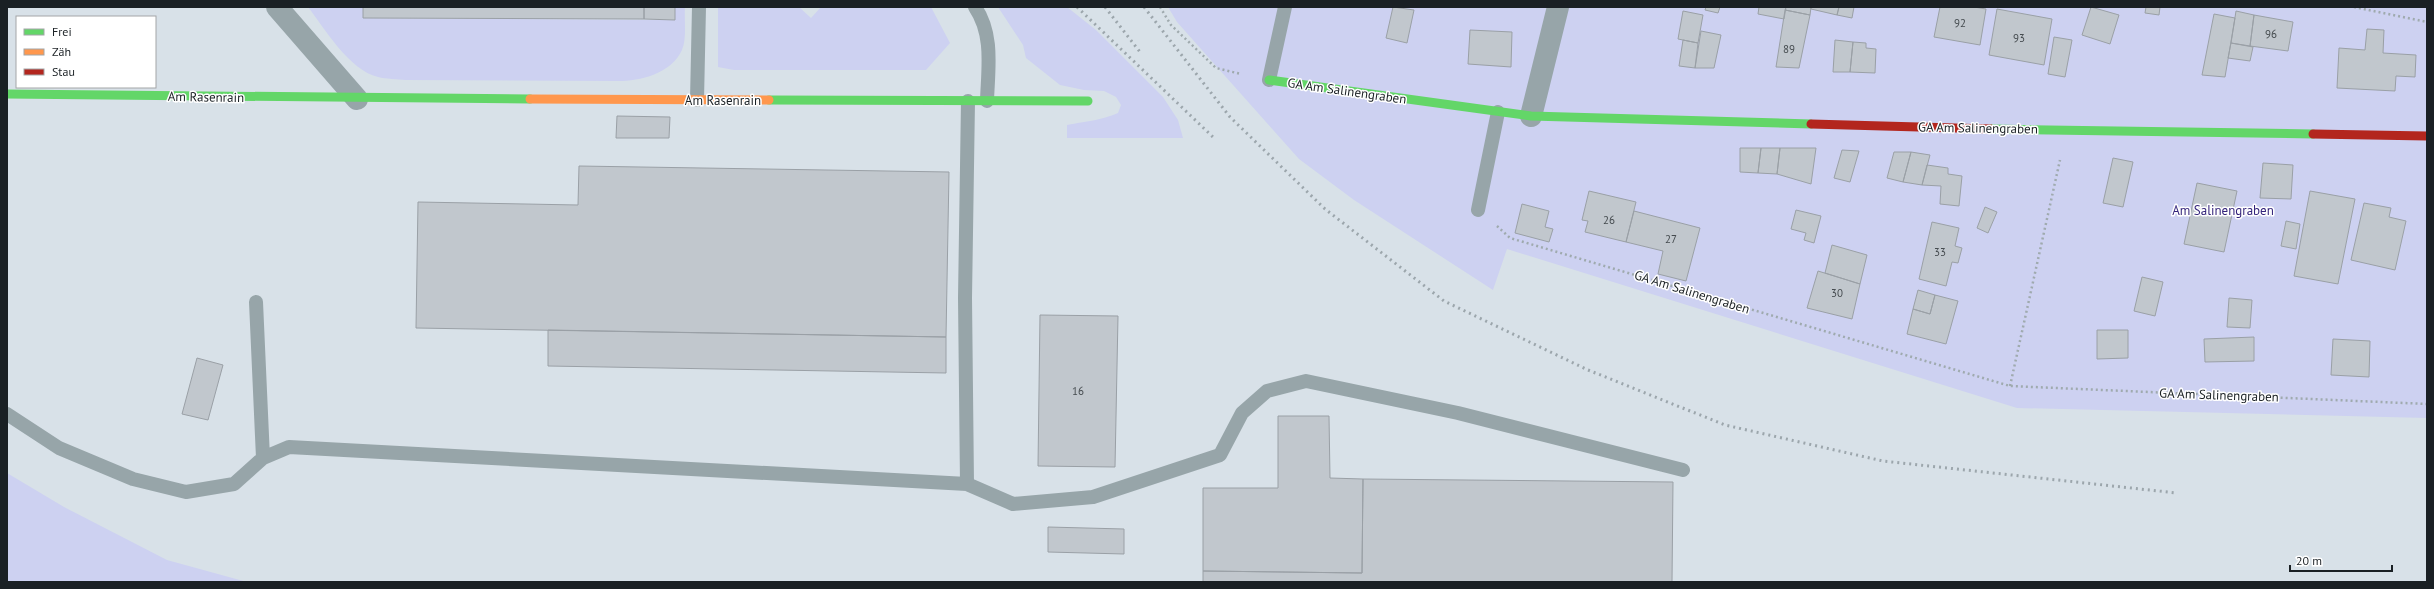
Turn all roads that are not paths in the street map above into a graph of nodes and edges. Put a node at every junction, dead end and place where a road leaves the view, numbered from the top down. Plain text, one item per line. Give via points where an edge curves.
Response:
1 (277, 7) edge
2 (699, 7) edge
3 (975, 7) edge
4 (1285, 7) edge
5 (1558, 7) edge
6 (1269, 80) joint
7 (7, 94) edge
8 (357, 99) junction
9 (696, 100) junction
10 (968, 101) junction
11 (988, 101) junction
12 (1088, 101) dead end
13 (1498, 112) junction
14 (1531, 116) junction
15 (2427, 136) edge
16 (1478, 210) road end
17 (256, 302) dead end
18 (7, 414) edge
19 (263, 458) junction
20 (1683, 470) dead end
21 (967, 484) junction

1 - 8 street
2 - 9 lane
3 - 11 lane via 984,22 988,44
4 - 6 lane, GA Am Salinengraben
5 - 14 street
6 - 13 street, GA Am Salinengraben
7 - 8 street, Am Rasenrain
8 - 9 street, Am Rasenrain
9 - 10 street, Am Rasenrain
10 - 11 street, Am Rasenrain
10 - 21 lane via 965,298
11 - 12 street, Am Rasenrain
13 - 14 street, GA Am Salinengraben
13 - 16 lane
14 - 15 street, GA Am Salinengraben via 2066,131
17 - 19 lane
18 - 19 lane via 66,451 133,479 186,492 234,484
19 - 21 lane via 289,448
20 - 21 lane via 1458,413 1306,381 1267,391 1247,408 1220,455 1093,497 1013,504

